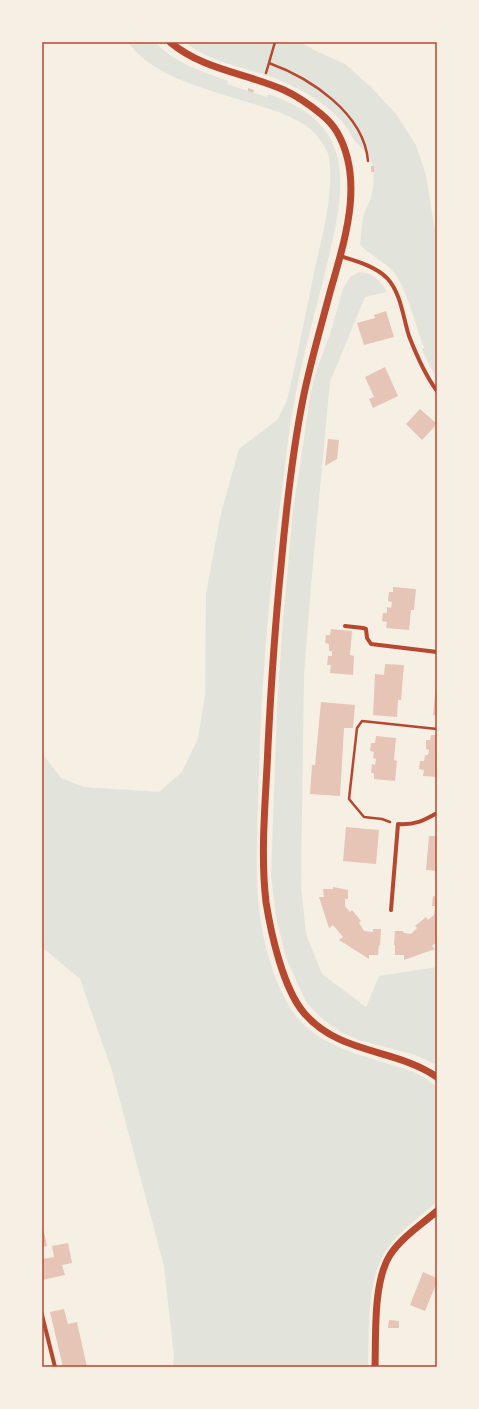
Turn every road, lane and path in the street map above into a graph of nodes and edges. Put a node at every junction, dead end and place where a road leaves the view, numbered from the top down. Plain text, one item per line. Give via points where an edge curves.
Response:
1 (170, 42) edge
2 (275, 42) edge
3 (269, 63) junction
4 (263, 83) junction
5 (368, 160) dead end
6 (340, 256) junction
7 (437, 391) edge
8 (345, 626) dead end
9 (437, 652) edge
10 (437, 729) edge
11 (437, 813) edge
12 (398, 824) junction
13 (391, 910) dead end
14 (437, 1078) edge
15 (437, 1211) edge
16 (42, 1315) edge
17 (55, 1367) edge
18 (375, 1367) edge

1 - 4 street via 189,56 224,71
2 - 3 path
3 - 4 path
3 - 5 path via 315,86 342,108 359,130 368,152
4 - 6 street via 284,90 313,107 332,124 344,145 350,169 351,192
6 - 7 street via 362,263 388,279 400,302 409,336 419,360
6 - 14 street via 303,399 286,510 270,706 264,844 266,899 279,960 293,996 311,1020 332,1036 417,1066
8 - 9 street via 366,629 371,644
10 - 12 path via 362,721 357,728 349,799 364,817
11 - 12 street via 411,825
12 - 13 street
15 - 18 street via 404,1238 385,1265 378,1295
16 - 17 street

